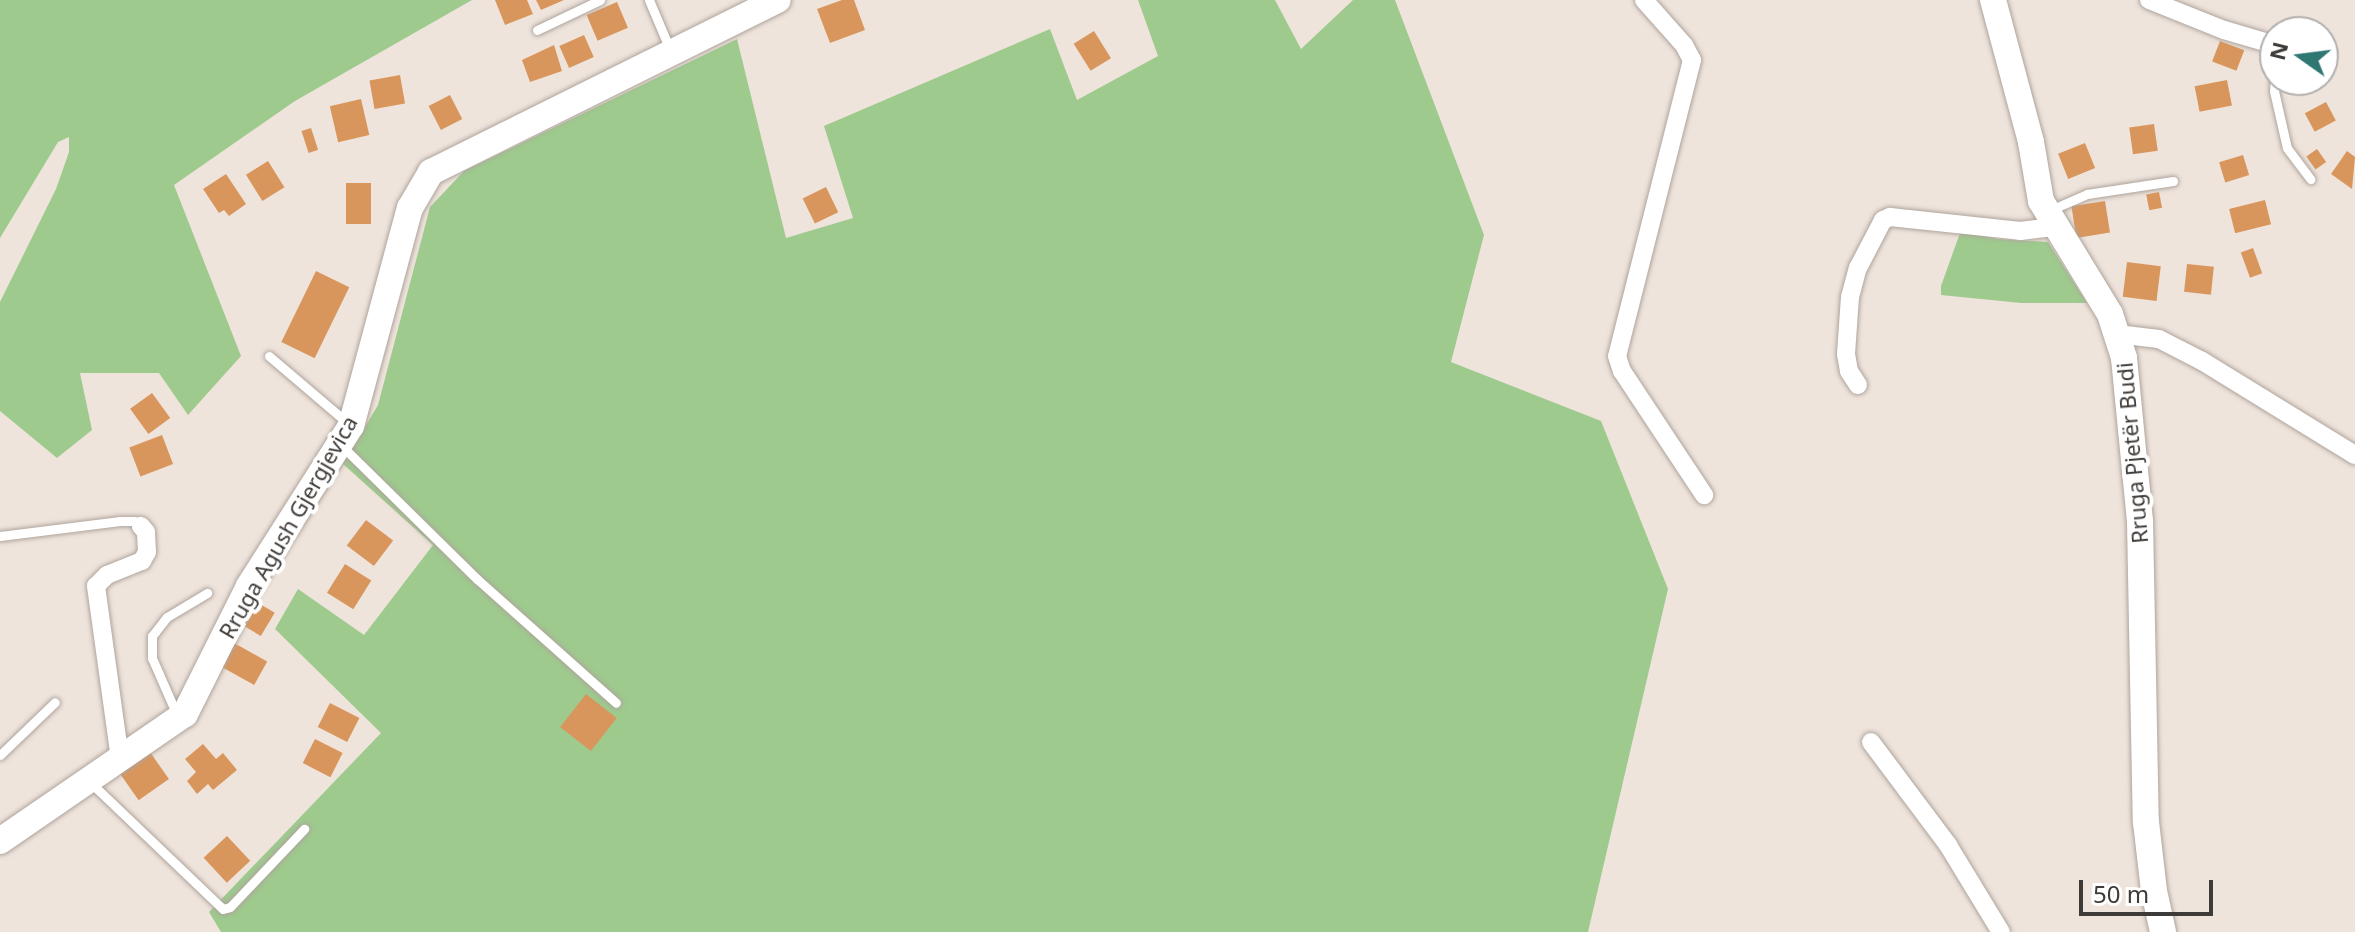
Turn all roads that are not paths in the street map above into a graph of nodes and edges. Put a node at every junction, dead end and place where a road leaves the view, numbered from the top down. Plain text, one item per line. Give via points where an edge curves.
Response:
1 (600, 0) edge
2 (649, 0) edge
3 (778, 0) edge
4 (1644, 0) edge
5 (1993, 0) edge
6 (2149, 0) edge
7 (537, 30) dead end
8 (2259, 40) edge
9 (671, 52) junction
10 (2275, 96) edge
11 (2310, 179) dead end
12 (2173, 181) dead end
13 (2050, 220) junction
14 (2117, 334) junction
15 (269, 356) dead end
16 (1858, 385) dead end
17 (346, 436) junction
18 (2355, 455) edge
19 (1704, 495) dead end
20 (141, 526) joint
21 (0, 536) edge
22 (207, 593) dead end
23 (55, 702) dead end
24 (616, 703) dead end
25 (180, 719) junction
26 (1871, 742) dead end
27 (0, 755) edge
28 (120, 759) junction
29 (89, 781) junction
30 (304, 829) dead end
31 (0, 841) edge
32 (2001, 932) edge
33 (2163, 932) edge

1 - 7 lane
2 - 9 lane
3 - 9 main road, Rruga Agush Gjergjevica
4 - 19 street via 1692,60 1617,356
5 - 13 main road, Rruga Pjetër Budi
6 - 8 street
9 - 17 main road, Rruga Agush Gjergjevica via 445,164 422,183 410,208
10 - 11 lane via 2287,148
12 - 13 lane via 2087,194
13 - 14 main road, Rruga Pjetër Budi via 2099,295
13 - 16 street via 2009,230 1883,220 1858,268 1850,297 1846,354
14 - 18 street via 2159,339
14 - 33 main road, Rruga Pjetër Budi via 2132,412 2140,521 2146,822
15 - 17 lane
17 - 24 lane via 477,579
17 - 25 main road, Rruga Agush Gjergjevica via 249,586
20 - 21 lane via 120,521
20 - 28 street via 147,542 142,561 107,575 96,586
22 - 25 lane via 167,617 152,636 152,658
23 - 27 lane
25 - 28 main road, Rruga Agush Gjergjevica
26 - 32 street via 1948,845
28 - 29 main road, Rruga Agush Gjergjevica
29 - 30 lane via 223,909
29 - 31 main road, Rruga Agush Gjergjevica

